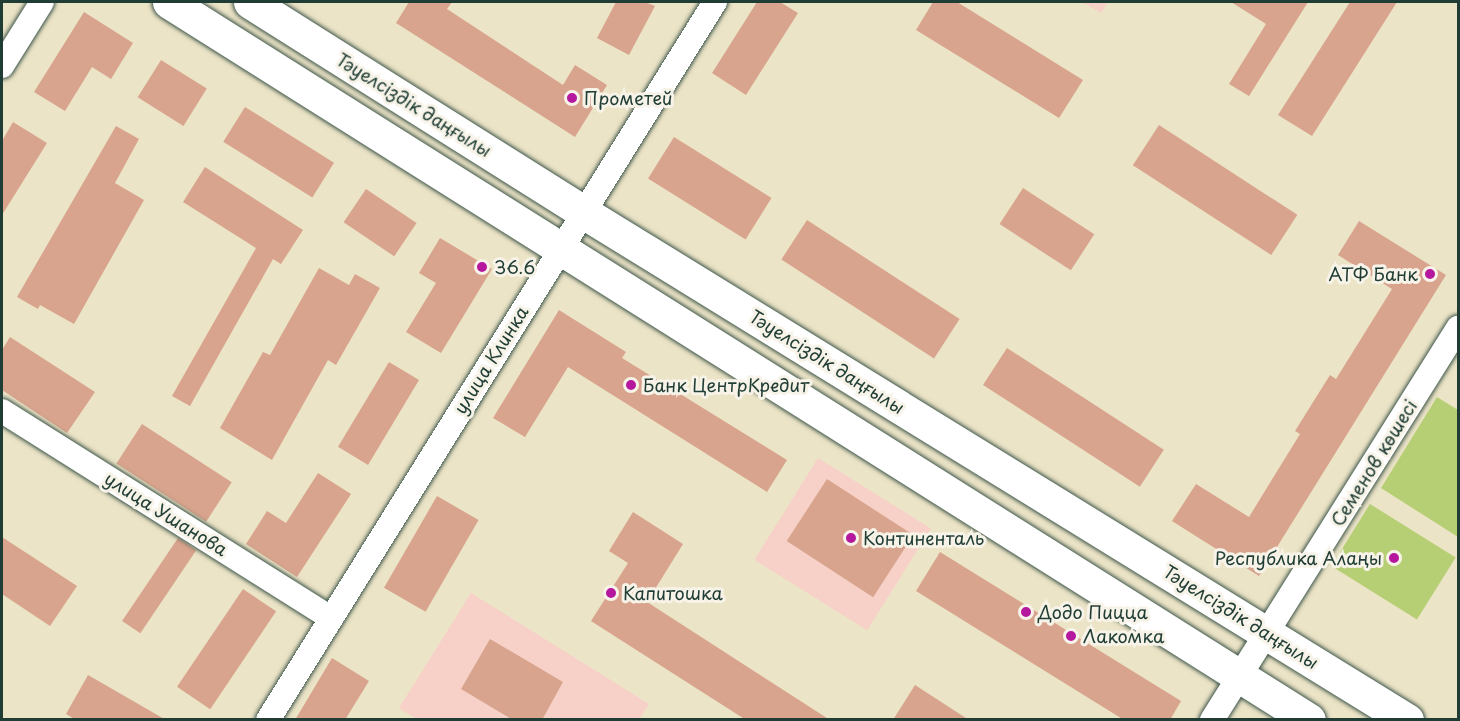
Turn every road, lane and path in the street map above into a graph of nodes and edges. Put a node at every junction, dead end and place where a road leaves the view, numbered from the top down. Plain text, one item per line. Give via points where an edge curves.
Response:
1 (42, 2) edge
2 (169, 2) edge
3 (250, 2) edge
4 (715, 2) edge
5 (2, 66) edge
6 (583, 212) junction
7 (560, 248) junction
8 (1458, 328) edge
9 (2, 411) edge
10 (331, 618) junction
11 (1267, 634) junction
12 (1240, 676) junction
13 (268, 720) edge
14 (1212, 720) edge
15 (1309, 720) edge
16 (1407, 720) edge

1 - 5 street
2 - 7 street
3 - 6 street, Тәуелсіздік даңғылы
4 - 6 street, улица Клинка
6 - 7 street, улица Клинка
6 - 11 street, Тәуелсіздік даңғылы
7 - 10 street, улица Клинка
7 - 12 street
8 - 11 street, Семенов көшесі
9 - 10 street, улица Ушанова
10 - 13 street, улица Клинка
11 - 12 street, Семенов көшесі
11 - 16 street, Тәуелсіздік даңғылы
12 - 14 street, Семенов көшесі
12 - 15 street

